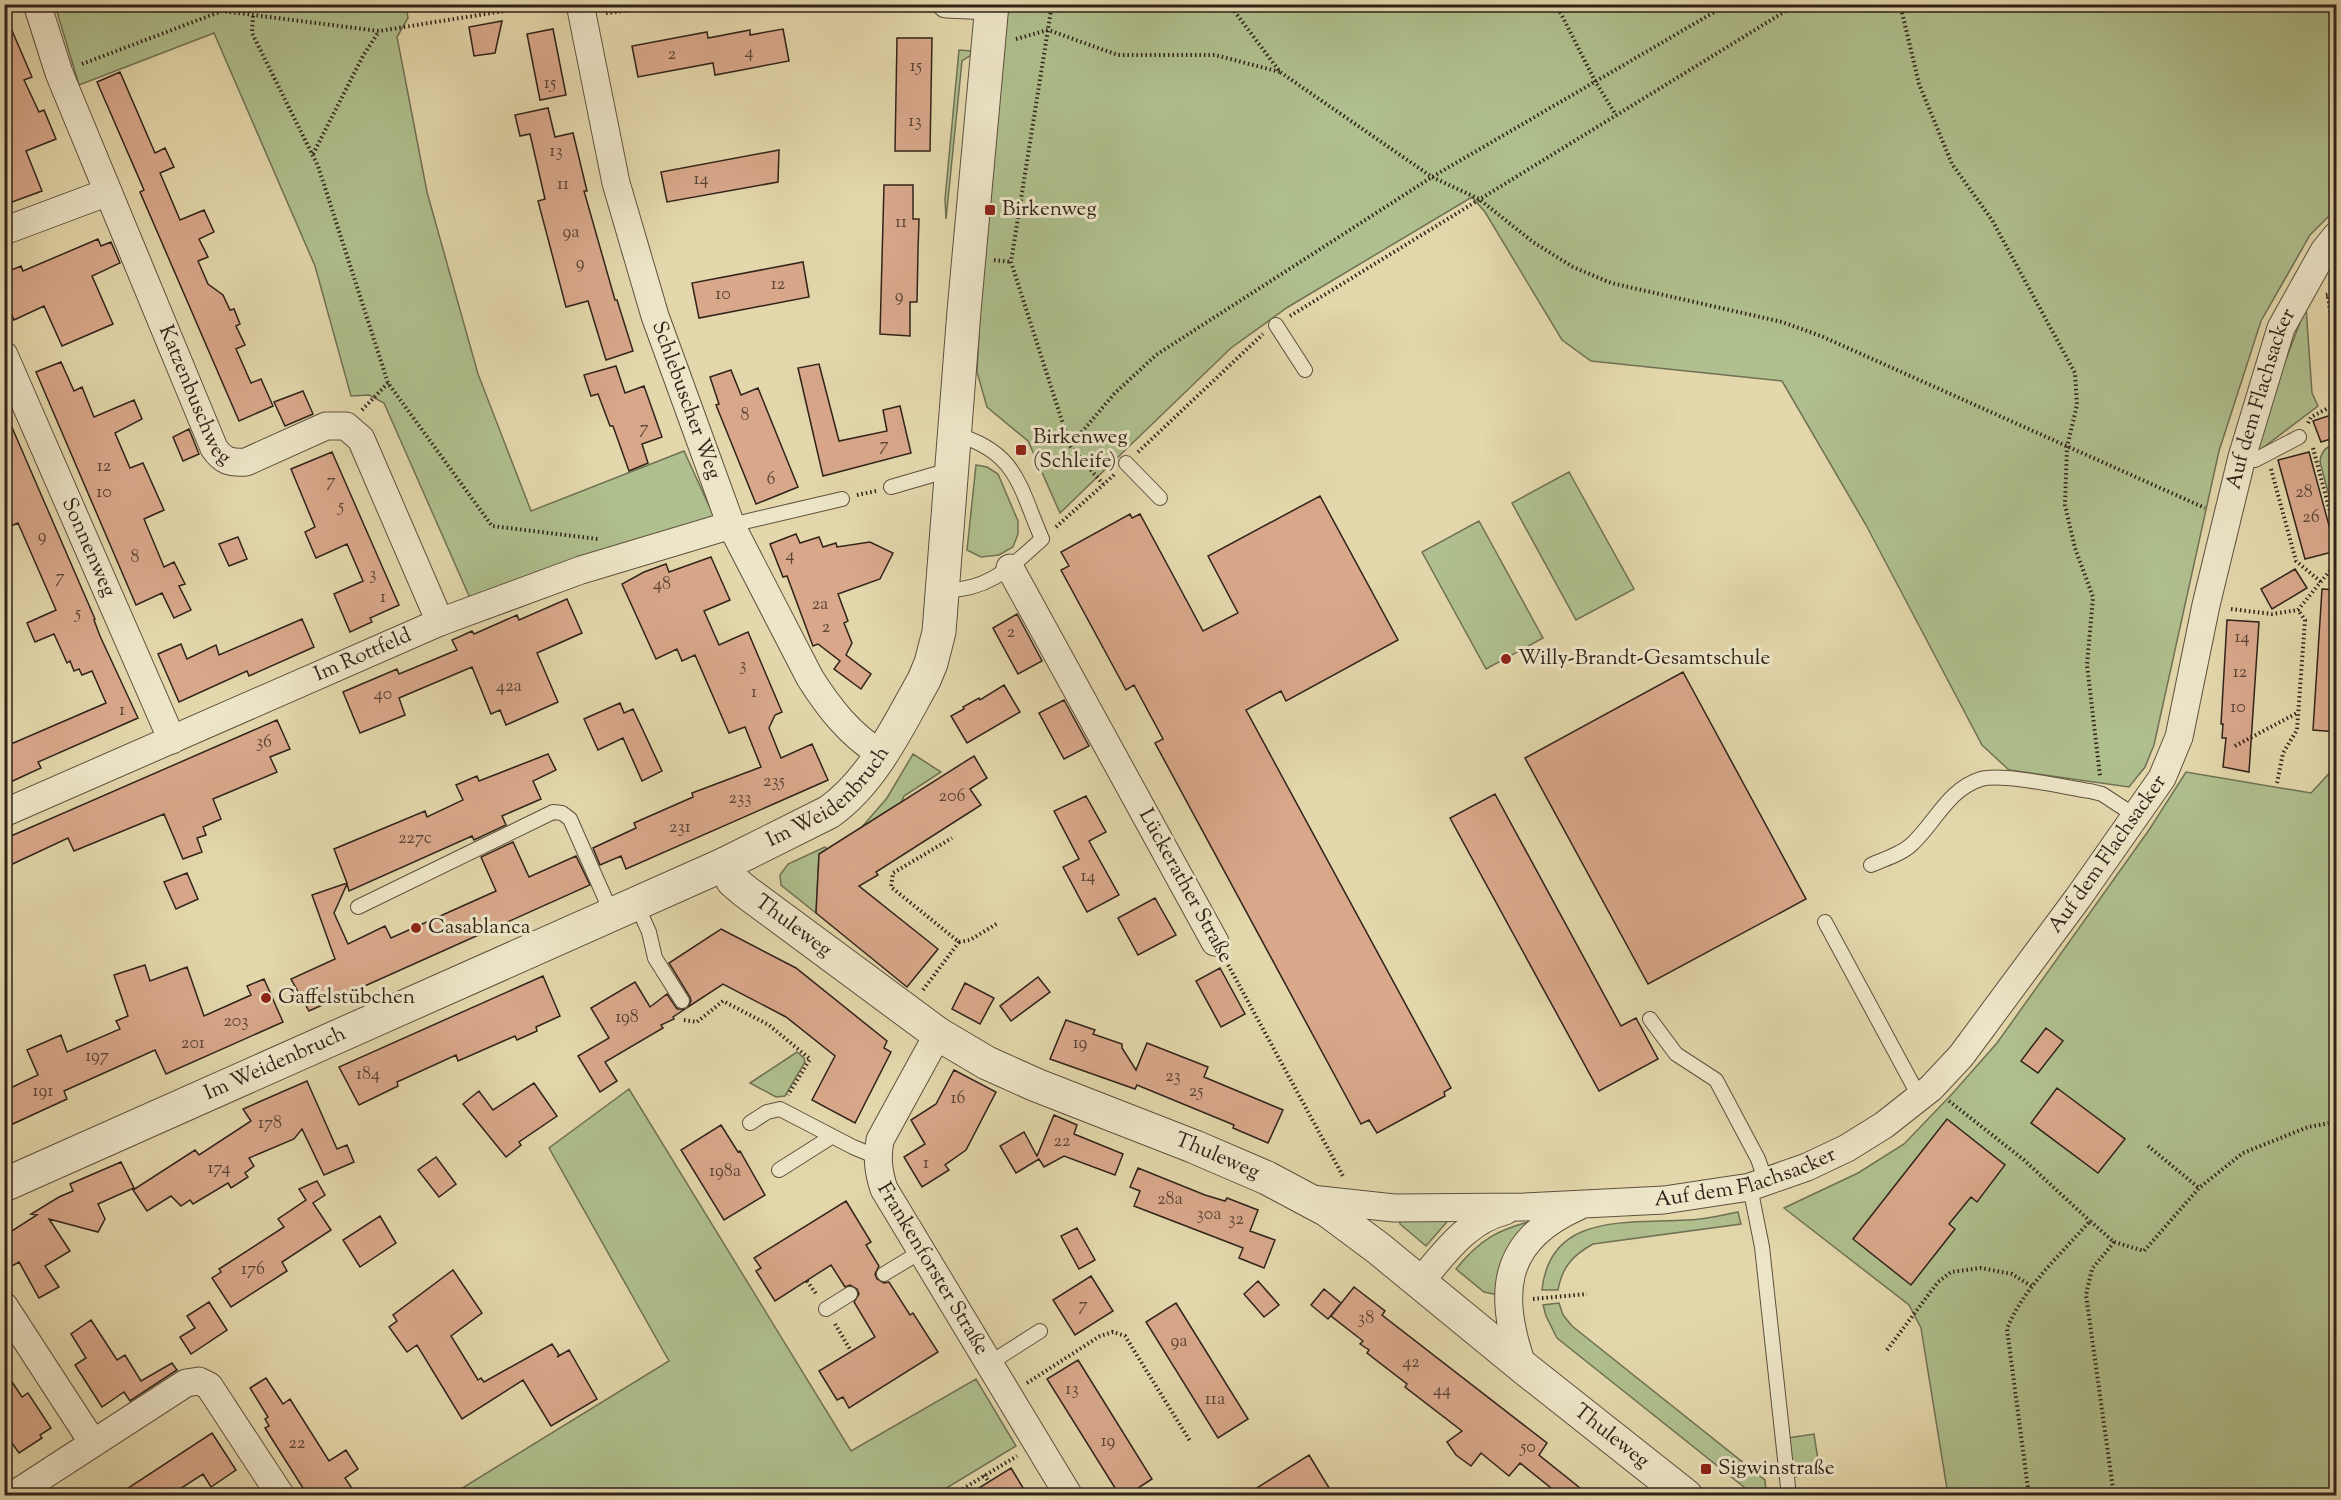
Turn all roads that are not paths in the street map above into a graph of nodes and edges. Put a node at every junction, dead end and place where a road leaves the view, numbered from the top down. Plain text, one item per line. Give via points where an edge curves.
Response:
1 (37, 4) edge
2 (946, 4) edge
3 (992, 5) edge
4 (581, 10) edge
5 (108, 192) junction
6 (4, 231) edge
7 (2337, 236) edge
8 (1276, 325) road end
9 (4, 355) edge
10 (1305, 370) dead end
11 (954, 434) junction
12 (2299, 437) road end
13 (2254, 456) junction
14 (1126, 463) road end
15 (951, 474) junction
16 (891, 487) road end
17 (1160, 498) dead end
18 (842, 499) road end
19 (731, 525) junction
20 (1010, 568) junction
21 (942, 590) junction
22 (440, 622) junction
23 (172, 740) junction
24 (880, 754) junction
25 (4, 813) edge
26 (2137, 817) junction
27 (725, 864) junction
28 (1871, 865) dead end
29 (358, 907) dead end
30 (624, 908) junction
31 (1825, 922) dead end
32 (1215, 942) road end
33 (682, 1000) dead end
34 (1650, 1019) dead end
35 (938, 1034) junction
36 (1925, 1093) junction
37 (750, 1123) dead end
38 (830, 1135) junction
39 (877, 1156) junction
40 (779, 1170) dead end
41 (1758, 1184) junction
42 (4, 1185) edge
43 (1310, 1199) junction
44 (1584, 1204) junction
45 (1524, 1207) junction
46 (922, 1251) junction
47 (884, 1274) dead end
48 (1420, 1282) junction
49 (850, 1294) dead end
50 (4, 1306) edge
51 (826, 1309) dead end
52 (1040, 1330) dead end
53 (990, 1363) junction
54 (1523, 1367) junction
55 (93, 1443) junction
56 (12, 1496) edge
57 (281, 1496) edge
58 (1069, 1496) edge
59 (1686, 1496) edge
60 (1789, 1496) edge

1 - 5 street, Katzenbuschweg via 59,73
2 - 3 street
3 - 11 street
4 - 19 street, Schlebuscher Weg via 616,183 655,316
5 - 6 street
5 - 22 street, Katzenbuschweg via 221,458 232,463 246,462 326,426 346,426 361,439
7 - 13 street, Auf dem Flachsacker via 2324,251 2281,328
8 - 10 lane
9 - 23 street, Sonnenweg
11 - 15 street
11 - 20 lane via 991,448 1009,464 1042,539
12 - 13 lane
13 - 26 street, Auf dem Flachsacker via 2228,518 2179,737 2162,778
14 - 17 lane
15 - 16 lane via 939,473
15 - 21 street
18 - 19 lane
19 - 22 street, Im Rottfeld via 581,570
19 - 24 street, Schlebuscher Weg via 823,698 839,719
20 - 21 lane via 970,589
20 - 32 street, Lückerather Straße
21 - 24 street, Im Weidenbruch via 939,632 931,663
22 - 23 street, Im Rottfeld
23 - 25 street, Im Rottfeld
24 - 27 street, Im Weidenbruch via 858,786 829,812
26 - 28 lane via 2102,794 1999,777 1982,779 1952,796 1911,846
26 - 36 street, Auf dem Flachsacker via 1962,1056
27 - 30 street, Im Weidenbruch
27 - 35 street, Thuleweg via 733,881 746,892
29 - 30 lane via 553,812 570,819
30 - 33 lane via 649,932 655,958
30 - 42 street, Im Weidenbruch
31 - 36 lane
34 - 41 lane via 1676,1054 1716,1080 1758,1159
35 - 39 street, Frankenforster Straße via 887,1125
35 - 43 street, Thuleweg via 1011,1075 1195,1147
36 - 41 street, Auf dem Flachsacker via 1847,1148
37 - 38 lane via 780,1109
38 - 39 lane
38 - 40 lane
39 - 46 street, Frankenforster Straße via 884,1189
41 - 44 street, Auf dem Flachsacker via 1664,1200
41 - 60 lane
43 - 45 street, Auf dem Flachsacker via 1394,1208
43 - 48 street, Thuleweg
44 - 45 street, Auf dem Flachsacker
44 - 54 street, Auf dem Flachsacker via 1535,1232 1517,1258 1507,1302 1511,1335
45 - 48 street, Auf dem Flachsacker via 1497,1213 1474,1225
46 - 47 lane
46 - 53 street, Frankenforster Straße
48 - 54 street, Thuleweg
49 - 51 lane
50 - 55 street
52 - 53 lane
53 - 58 street, Frankenforster Straße
54 - 59 street, Thuleweg
55 - 56 street
55 - 57 street via 186,1383 199,1381 209,1386

